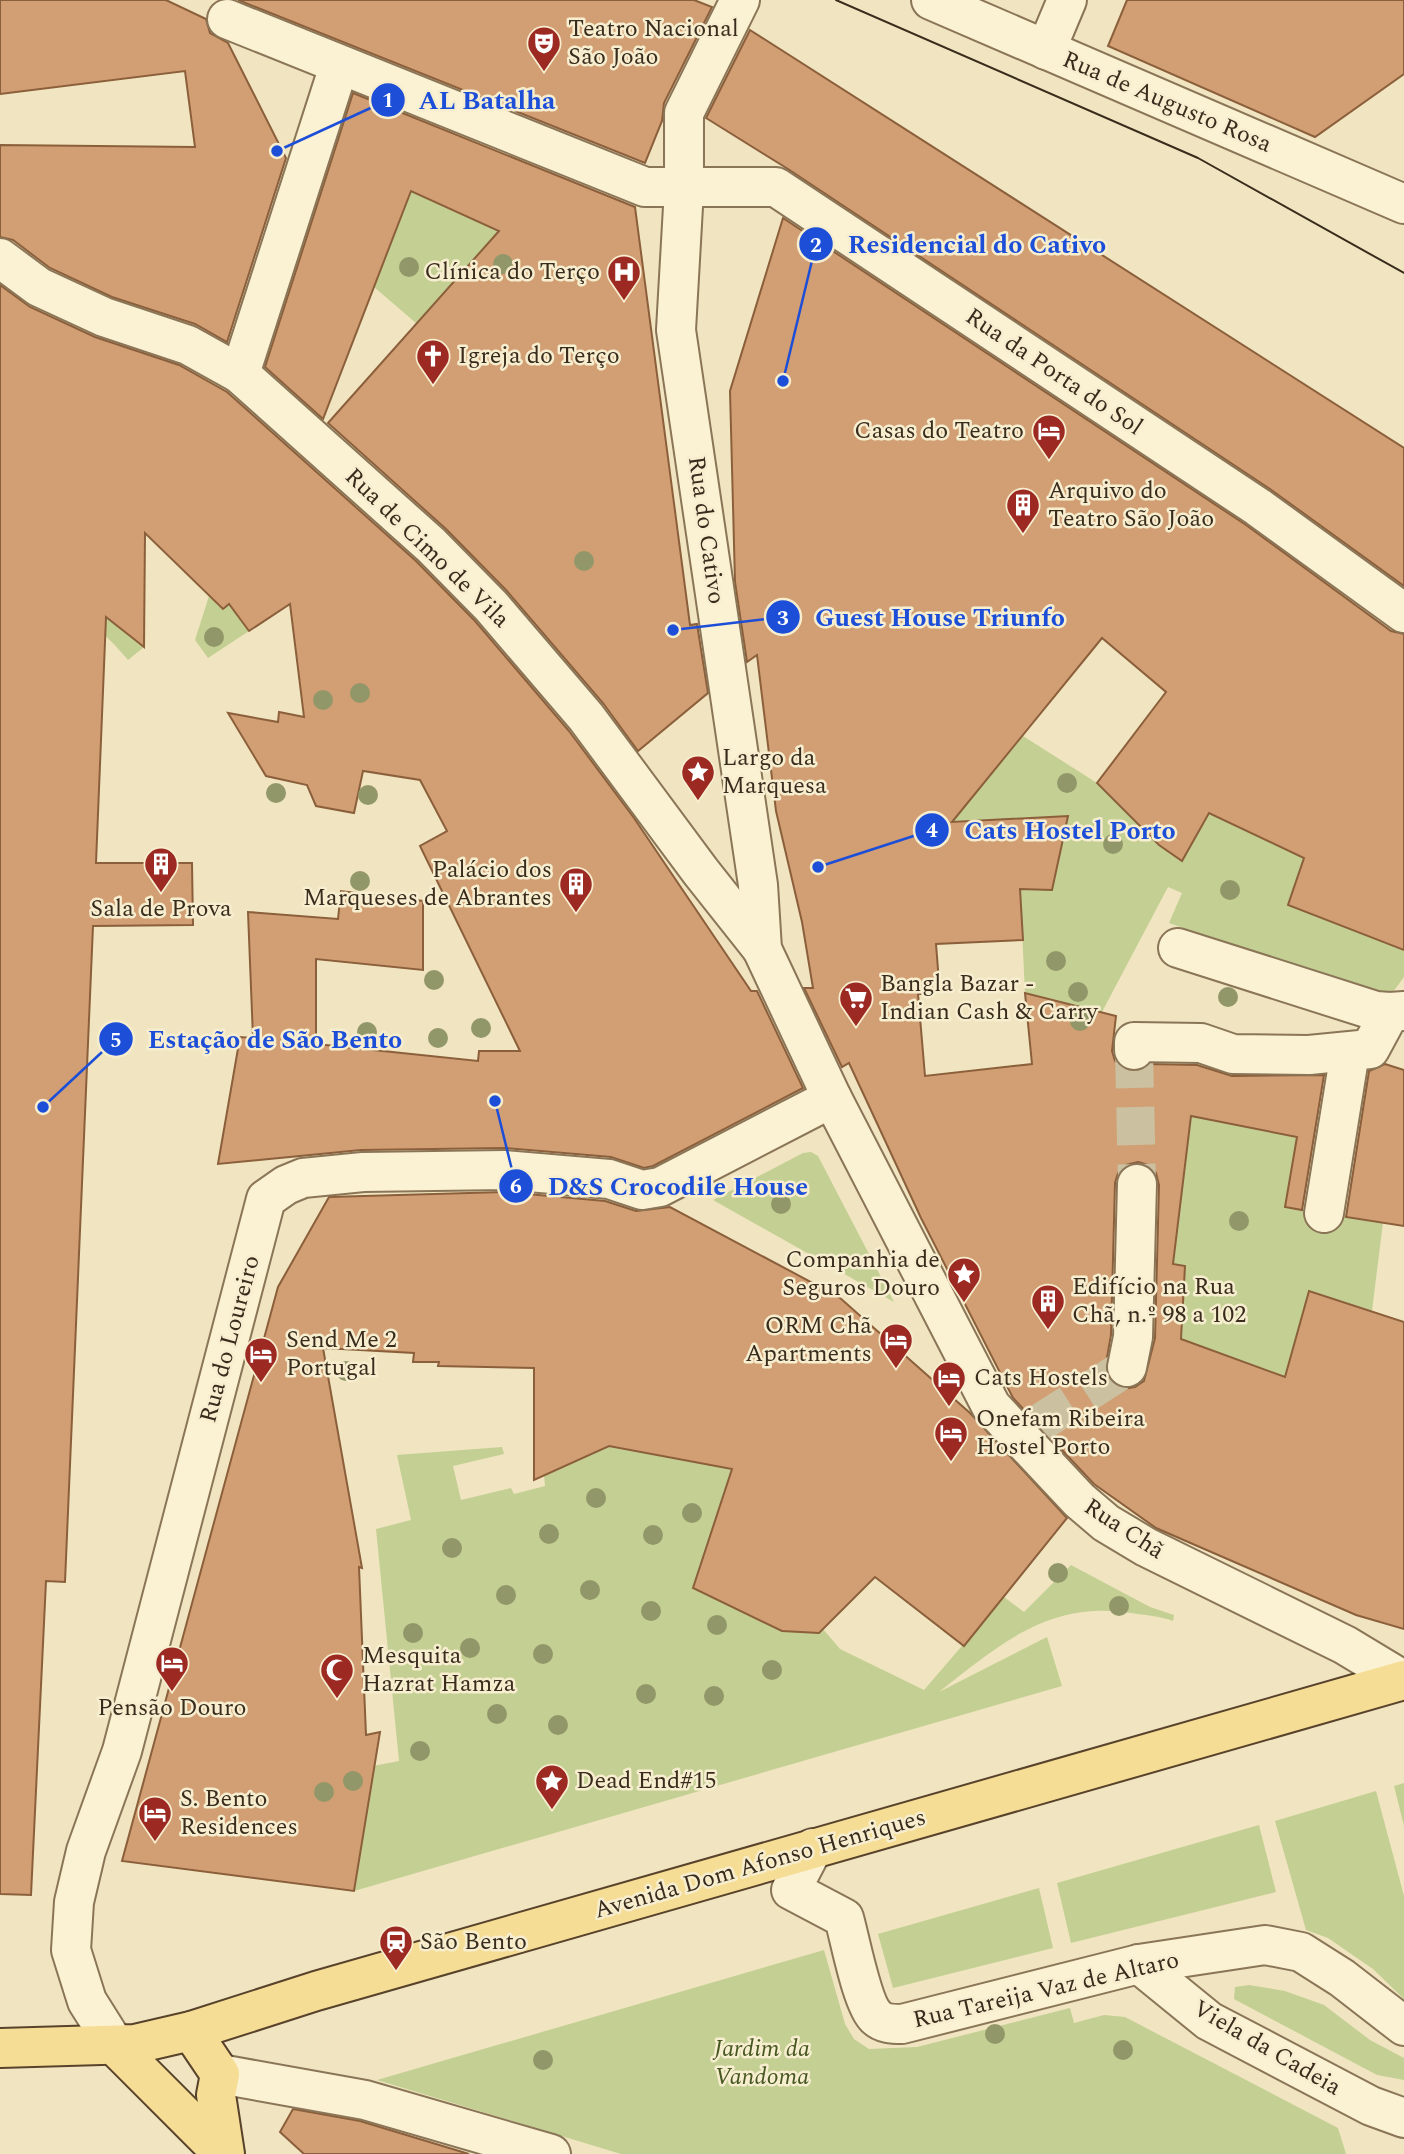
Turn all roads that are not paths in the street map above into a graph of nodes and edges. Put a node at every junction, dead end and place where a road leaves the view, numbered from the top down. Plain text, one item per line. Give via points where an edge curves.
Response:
1 (740, 0) edge
2 (1067, 0) edge
3 (948, 3) edge
4 (1006, 15) edge
5 (227, 19) dead end
6 (1046, 50) junction
7 (339, 66) junction
8 (684, 189) junction
9 (1404, 204) edge
10 (0, 258) edge
11 (240, 374) junction
12 (1404, 613) edge
13 (1178, 948) dead end
14 (762, 949) junction
15 (1397, 1012) edge
16 (1124, 1037) dead end
17 (1350, 1052) junction
18 (832, 1098) junction
19 (1138, 1184) tunnel mouth
20 (1324, 1213) dead end
21 (1126, 1367) dead end
22 (1403, 1680) edge
23 (813, 1848) junction
24 (1139, 1964) junction
25 (1404, 2026) edge
26 (191, 2031) junction
27 (116, 2047) junction
28 (0, 2048) edge
29 (220, 2074) junction
30 (1404, 2118) edge
31 (224, 2154) edge
32 (551, 2154) edge

1 - 8 street, Rua do Cativo via 684,113
2 - 6 street
3 - 4 street, Rua de Augusto Rosa
4 - 6 street, Rua de Augusto Rosa
5 - 7 street, Rua da Porta do Sol
6 - 9 street, Rua de Augusto Rosa
7 - 8 street, Rua da Porta do Sol via 354,68 645,187
7 - 11 street
8 - 12 street, Rua da Porta do Sol via 776,187 1258,507
8 - 14 street, Rua do Cativo via 676,330 758,885
10 - 11 street, Rua de Cimo de Vila via 39,287 104,317 188,345
11 - 14 street, Rua de Cimo de Vila via 431,545 491,606 600,735
13 - 15 street via 1376,1011
14 - 18 street, Rua do Cativo
15 - 17 street via 1370,1049
16 - 17 street via 1134,1042 1201,1043 1233,1054
17 - 20 street
18 - 22 street, Rua Chã via 992,1406 1029,1430 1079,1500 1146,1547 1345,1644
18 - 27 street, Rua do Loureiro via 651,1189 609,1179 505,1170 363,1171 303,1178 266,1199 122,1751 86,1851 74,1902 71,1950 87,2001
19 - 21 street via 1133,1337
22 - 23 main road, Avenida Dom Afonso Henriques
23 - 24 street, Rua Tareija Vaz de Altaro via 791,1890 844,1917 869,2006 877,2019 890,2024
23 - 26 main road, Avenida Dom Afonso Henriques
24 - 25 street, Rua Tareija Vaz de Altaro via 1265,1945 1301,1952
24 - 30 street, Viela da Cadeia via 1209,2021 1371,2106
26 - 27 main road, Avenida Dom Afonso Henriques
26 - 29 main road
27 - 28 main road, Avenida Dom Afonso Henriques
27 - 31 main road
29 - 31 main road via 216,2095
29 - 32 street via 365,2099

